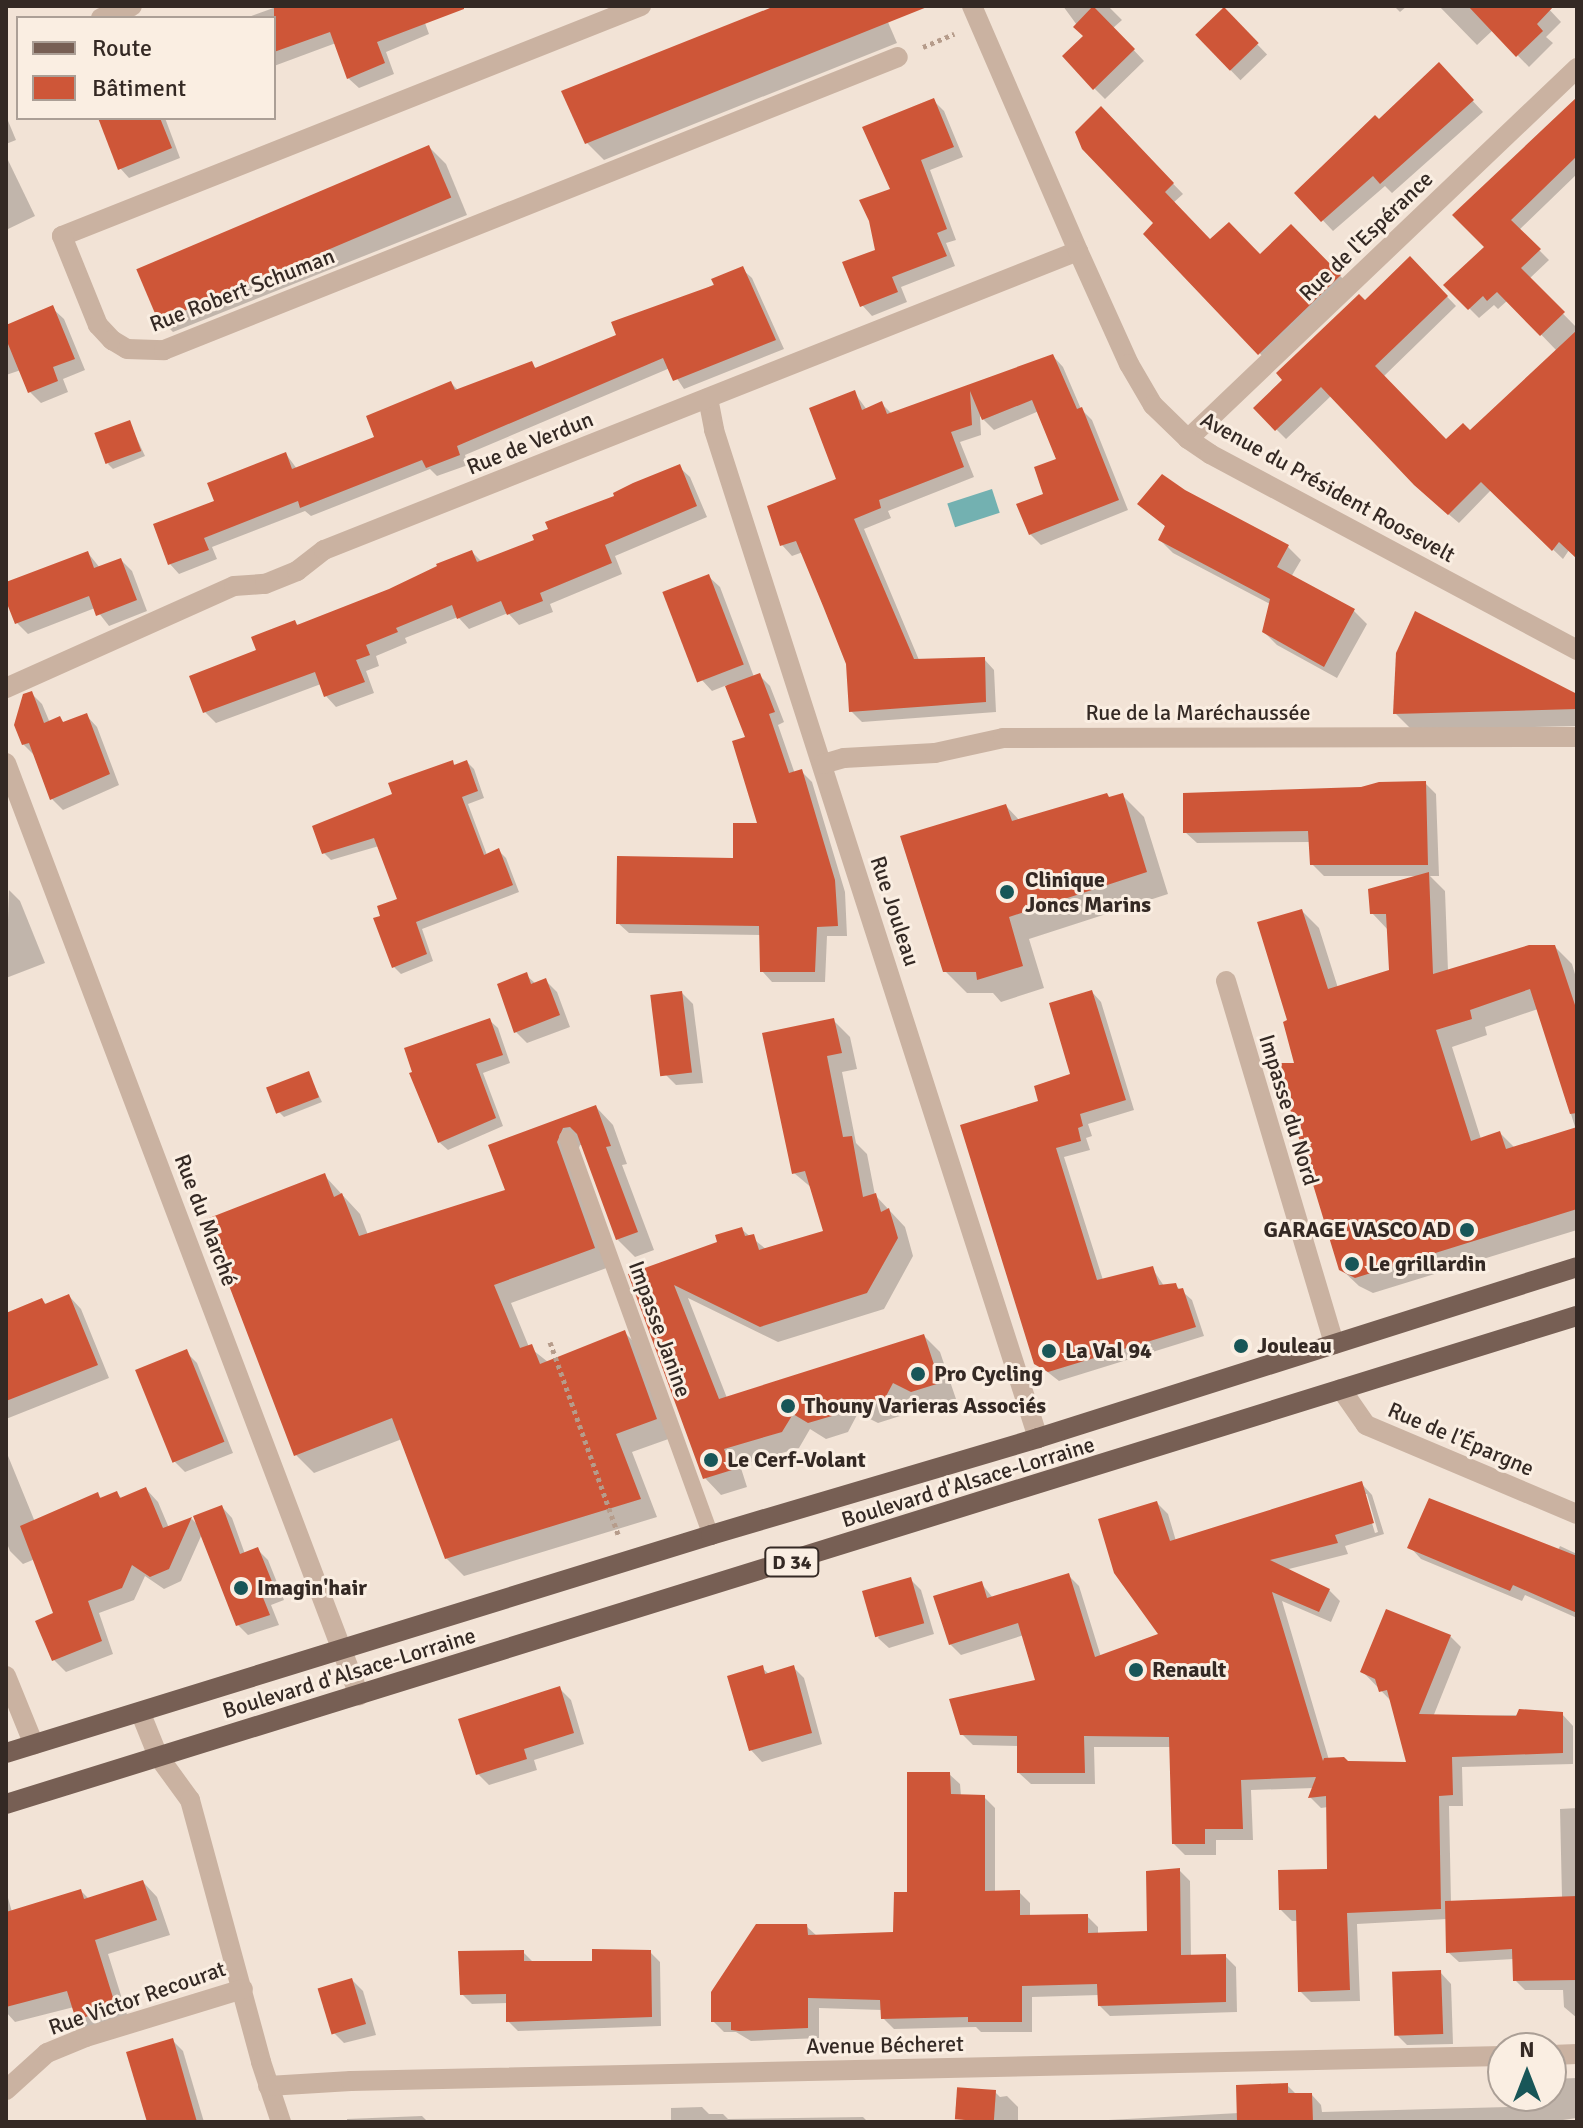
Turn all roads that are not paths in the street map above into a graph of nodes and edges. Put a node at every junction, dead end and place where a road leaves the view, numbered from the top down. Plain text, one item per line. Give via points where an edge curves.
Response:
1 (132, 6) edge
2 (641, 6) edge
3 (976, 14) edge
4 (106, 16) edge
5 (898, 57) road end
6 (1577, 68) edge
7 (1078, 251) junction
8 (708, 398) junction
9 (1188, 439) junction
10 (1577, 650) edge
11 (6, 688) edge
12 (1577, 737) edge
13 (6, 763) edge
14 (823, 764) junction
15 (1226, 981) dead end
16 (567, 1138) dead end
17 (1577, 1267) edge
18 (1577, 1316) edge
19 (1334, 1344) junction
20 (1341, 1389) junction
21 (1038, 1438) junction
22 (1577, 1514) edge
23 (711, 1535) junction
24 (344, 1650) junction
25 (6, 1676) edge
26 (359, 1695) junction
27 (141, 1714) junction
28 (34, 1745) junction
29 (6, 1753) edge
30 (158, 1756) junction
31 (6, 1804) edge
32 (243, 1989) junction
33 (1487, 2056) edge
34 (268, 2086) junction
35 (6, 2090) edge
36 (281, 2122) edge

1 - 4 street
2 - 5 street, Rue Robert Schuman via 62,236 98,325 127,349 164,350
3 - 7 street, Avenue du Président Roosevelt
6 - 9 street, Rue de l'Espérance
7 - 8 street, Rue de Verdun
7 - 9 street, Avenue du Président Roosevelt via 1129,364 1153,405
8 - 11 street, Rue de Verdun via 324,550 297,571 265,584 234,586
8 - 14 street, Rue Jouleau
9 - 10 street, Avenue du Président Roosevelt
12 - 14 street, Rue de la Maréchaussée via 1003,738 935,753
13 - 24 street, Rue du Marché
14 - 21 street, Rue Jouleau
15 - 19 street, Impasse du Nord
16 - 23 lane, Impasse Janine
17 - 19 main road, Boulevard d'Alsace-Lorraine / D 34
18 - 20 main road, Boulevard d'Alsace-Lorraine / D 34
19 - 21 main road, Boulevard d'Alsace-Lorraine / D 34
20 - 22 street, Rue de l'Épargne via 1366,1425
20 - 26 main road, Boulevard d'Alsace-Lorraine / D 34
21 - 23 main road, Boulevard d'Alsace-Lorraine / D 34
23 - 24 main road, Boulevard d'Alsace-Lorraine / D 34
24 - 26 street, Rue du Marché
24 - 27 main road, Boulevard d'Alsace-Lorraine / D 34
25 - 28 street
26 - 30 main road, Boulevard d'Alsace-Lorraine / D 34
27 - 28 main road, Boulevard d'Alsace-Lorraine / D 34
27 - 30 street, Rue Victor Recourat
28 - 29 main road, Boulevard d'Alsace-Lorraine / D 34
30 - 31 main road, Boulevard d'Alsace-Lorraine / D 34
30 - 32 street, Rue Victor Recourat via 190,1800
32 - 34 street
32 - 35 street, Rue Victor Recourat via 47,2053
33 - 34 street, Avenue Bécheret
34 - 36 street

